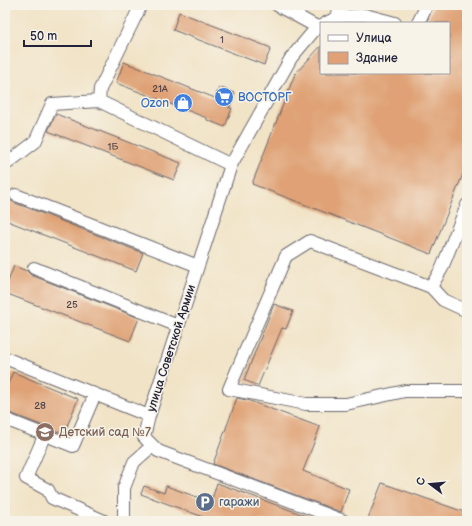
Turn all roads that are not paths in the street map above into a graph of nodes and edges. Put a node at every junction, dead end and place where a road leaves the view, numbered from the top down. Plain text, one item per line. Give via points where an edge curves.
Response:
1 (141, 5) edge
2 (277, 5) edge
3 (427, 5) edge
4 (339, 11) edge
5 (326, 22) edge
6 (391, 22) edge
7 (418, 22) edge
8 (320, 24) edge
9 (320, 27) edge
10 (99, 100) junction
11 (5, 165) edge
12 (231, 165) junction
13 (16, 195) dead end
14 (467, 205) edge
15 (198, 266) junction
16 (34, 268) dead end
17 (431, 287) junction
18 (467, 311) edge
19 (178, 326) junction
20 (5, 358) edge
21 (467, 391) edge
22 (95, 394) junction
23 (149, 416) junction
24 (5, 419) edge
25 (44, 434) junction
26 (152, 446) junction
27 (104, 521) edge
28 (122, 521) edge
29 (344, 521) edge

1 - 10 street via 100,89
2 - 8 street
3 - 7 street
4 - 5 street, улица Советской Армии
4 - 6 street
9 - 12 street, улица Советской Армии via 291,58
10 - 11 street via 52,104 35,142
10 - 12 street
12 - 15 street, улица Советской Армии
13 - 15 street
14 - 17 street via 442,268
15 - 19 street, улица Советской Армии
16 - 19 street
17 - 18 street via 443,300
17 - 21 street via 310,241 286,256 229,389 306,404 346,404 405,391
19 - 23 street, улица Советской Армии
20 - 22 street
22 - 23 street
22 - 25 street via 73,446
23 - 26 street, улица Советской Армии via 144,437
24 - 25 street
25 - 27 street via 26,478 48,490 52,498
26 - 28 street via 134,462 124,488
26 - 29 street via 158,451

